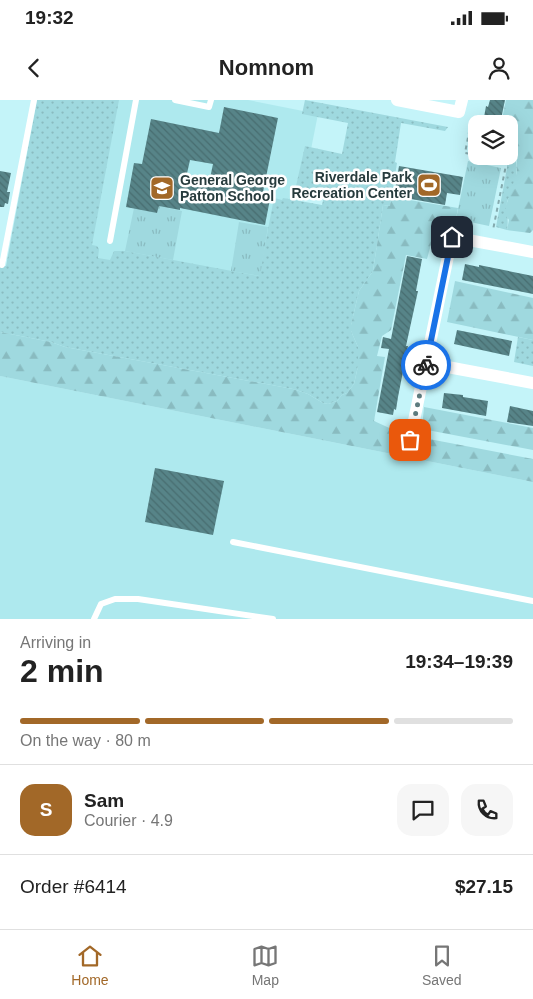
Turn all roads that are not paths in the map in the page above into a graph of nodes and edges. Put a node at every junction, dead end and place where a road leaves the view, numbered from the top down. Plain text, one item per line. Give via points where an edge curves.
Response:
1 (34, 100) edge
2 (136, 100) edge
3 (175, 100) edge
4 (211, 100) edge
5 (398, 100) edge
6 (460, 106) edge
7 (110, 241) dead end
8 (533, 252) edge
9 (2, 265) dead end
10 (426, 363) junction
11 (533, 383) edge
12 (410, 440) dead end
13 (232, 542) dead end
14 (533, 601) edge
15 (94, 619) edge
16 (273, 619) edge

1 - 9 lane
2 - 7 lane
3 - 4 lane via 210,107
5 - 6 street
8 - 10 street via 452,237
10 - 11 street
10 - 12 street
13 - 14 lane
15 - 16 lane via 101,604 115,599 138,599

